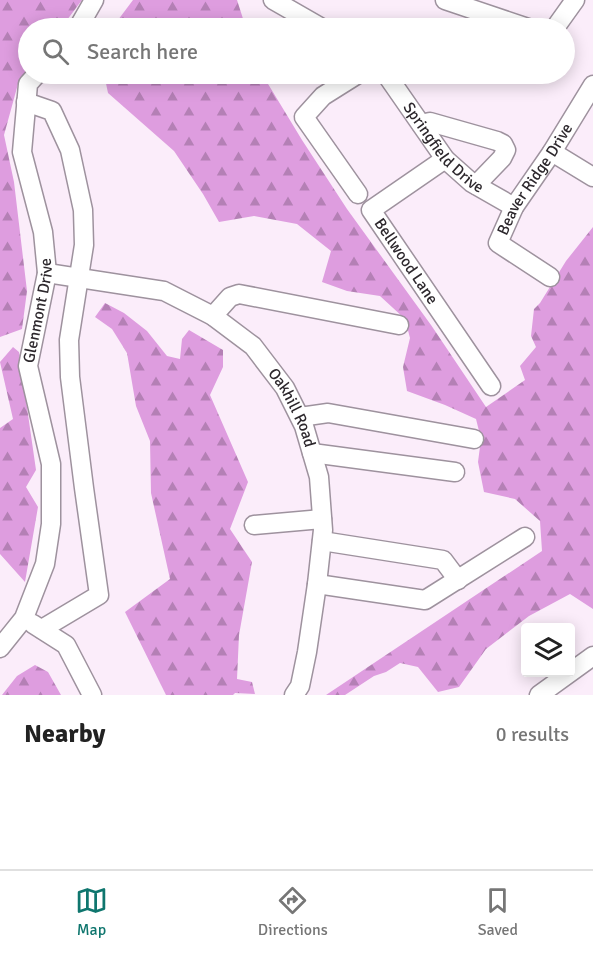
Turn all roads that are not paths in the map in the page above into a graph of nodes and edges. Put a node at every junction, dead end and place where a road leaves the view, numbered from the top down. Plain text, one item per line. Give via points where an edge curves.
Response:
1 (94, 0) edge
2 (445, 0) edge
3 (575, 0) edge
4 (279, 2) edge
5 (84, 18) edge
6 (305, 18) edge
7 (498, 18) edge
8 (562, 18) edge
9 (28, 84) edge
10 (342, 84) edge
11 (393, 84) edge
12 (593, 85) edge
13 (26, 102) junction
14 (421, 124) junction
15 (552, 152) junction
16 (446, 159) junction
17 (593, 177) edge
18 (476, 185) junction
19 (358, 194) dead end
20 (514, 207) junction
21 (47, 273) junction
22 (550, 277) dead end
23 (78, 278) junction
24 (213, 316) junction
25 (399, 325) dead end
26 (491, 386) dead end
27 (300, 417) junction
28 (474, 439) dead end
29 (312, 453) junction
30 (455, 472) dead end
31 (322, 519) junction
32 (254, 525) dead end
33 (525, 537) dead end
34 (322, 541) junction
35 (458, 580) junction
36 (318, 584) junction
37 (24, 618) junction
38 (42, 629) junction
39 (0, 648) edge
40 (593, 656) edge
41 (544, 691) edge
42 (92, 695) edge
43 (294, 695) edge

1 - 5 street
2 - 7 street
3 - 8 street
4 - 6 street
9 - 13 street, Glenmont Drive
10 - 19 street via 323,96 304,117
11 - 14 street, Springfield Drive
12 - 15 street, Beaver Ridge Drive
13 - 21 street, Glenmont Drive via 22,152 43,232
13 - 23 street via 52,111 70,150 83,210 84,245
14 - 16 street, Springfield Drive
14 - 18 street via 430,122 503,144 506,150 502,158
15 - 17 street
15 - 20 street, Beaver Ridge Drive
16 - 18 street, Springfield Drive
16 - 26 street, Bellwood Lane via 371,210
18 - 20 street, Springfield Drive
20 - 22 street, Beaver Ridge Drive via 498,243
21 - 23 street, Oakhill Road
21 - 37 street, Glenmont Drive via 28,366 51,464 51,524 45,564
23 - 24 street, Oakhill Road via 164,291
23 - 38 street via 69,340 70,377 99,595
24 - 25 street via 230,297 239,294
24 - 27 street, Oakhill Road via 253,346 285,388
27 - 28 street via 328,413
27 - 29 street, Oakhill Road
29 - 30 street
29 - 31 street, Oakhill Road via 319,477
31 - 32 street
31 - 34 street, Oakhill Road
33 - 35 street
34 - 35 street via 443,560
34 - 36 street, Oakhill Road
35 - 36 street via 425,600
36 - 43 street, Oakhill Road via 300,686
37 - 38 street
37 - 39 street, Glenmont Drive
38 - 42 street via 66,645
40 - 41 street

